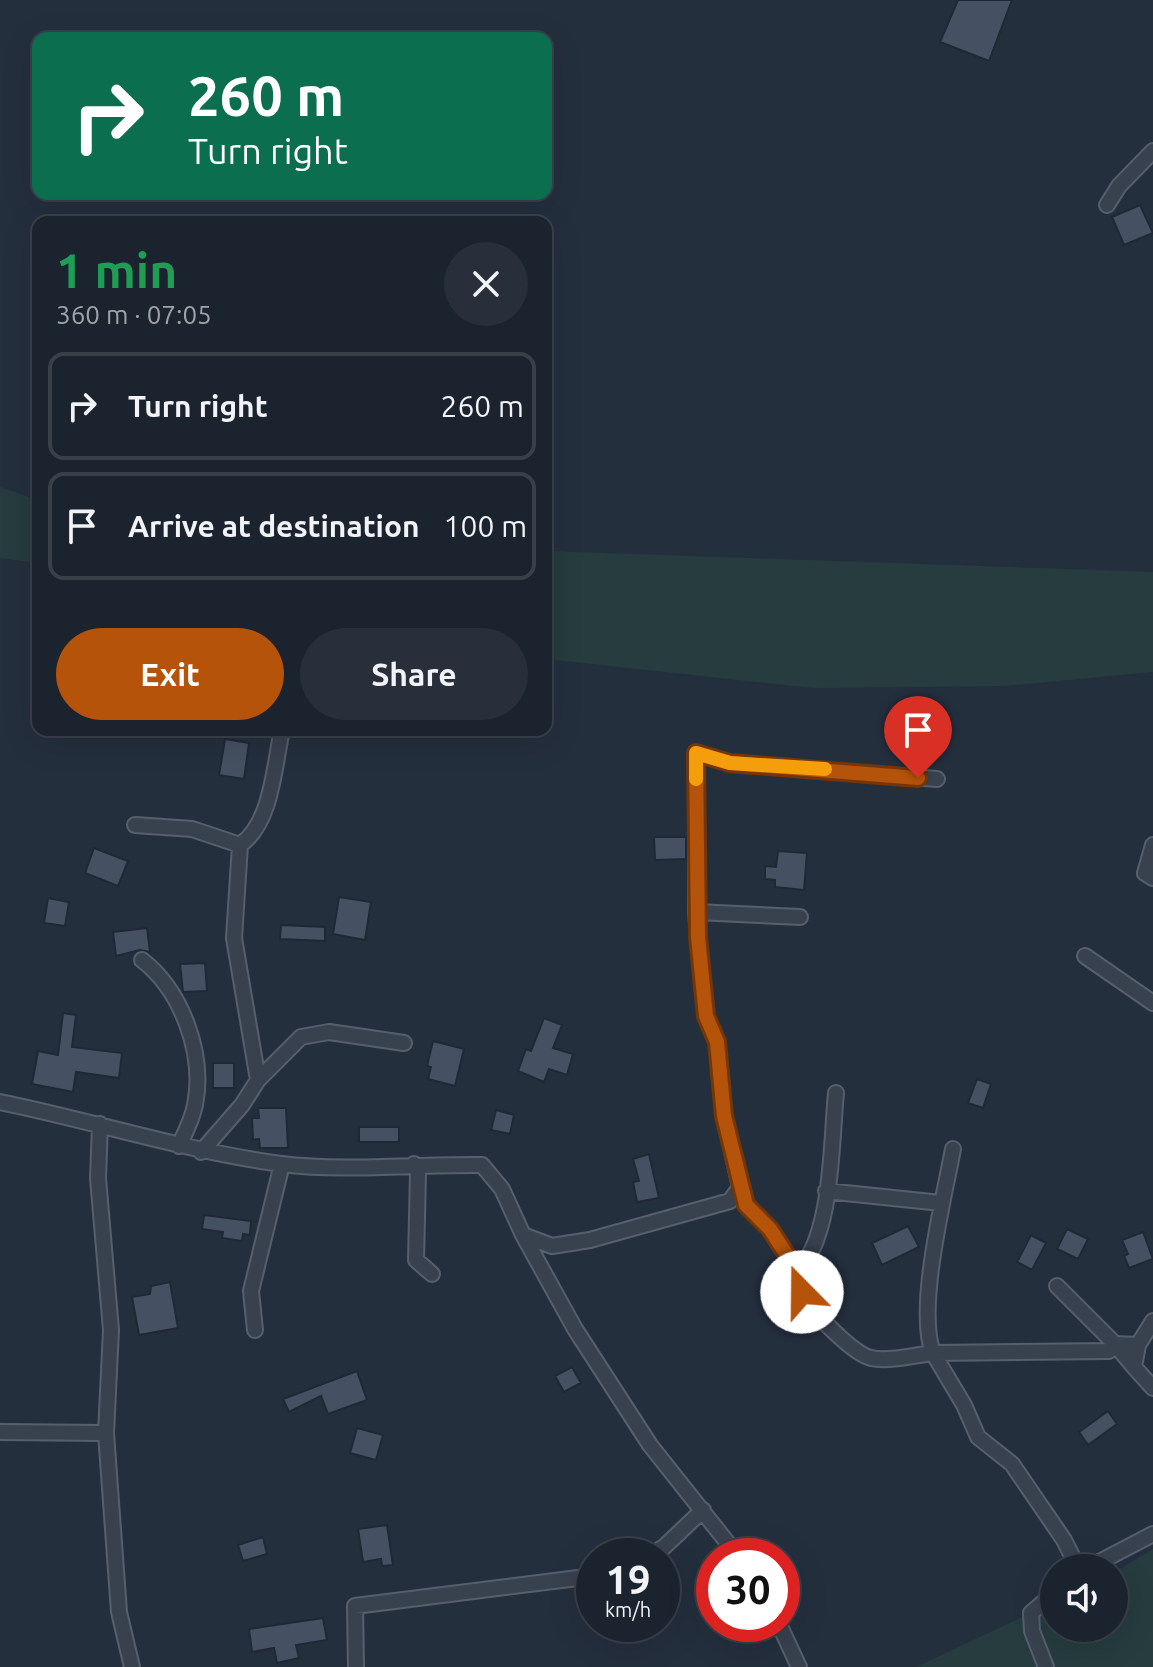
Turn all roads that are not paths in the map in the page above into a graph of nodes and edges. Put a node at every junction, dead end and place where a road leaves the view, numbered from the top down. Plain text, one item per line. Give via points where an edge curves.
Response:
1 (1153, 151) edge
2 (1107, 205) dead end
3 (281, 736) edge
4 (937, 779) dead end
5 (135, 825) dead end
6 (240, 845) junction
7 (1153, 845) edge
8 (1153, 878) edge
9 (696, 912) junction
10 (800, 917) dead end
11 (1085, 956) dead end
12 (142, 960) dead end
13 (1153, 1003) edge
14 (404, 1043) dead end
15 (258, 1080) junction
16 (836, 1093) dead end
17 (0, 1102) edge
18 (100, 1124) junction
19 (179, 1146) junction
20 (953, 1149) dead end
21 (201, 1152) junction
22 (282, 1164) junction
23 (414, 1164) junction
24 (740, 1187) junction
25 (826, 1191) junction
26 (730, 1201) junction
27 (941, 1203) junction
28 (746, 1205) junction
29 (523, 1235) junction
30 (552, 1246) junction
31 (540, 1265) junction
32 (797, 1272) junction
33 (432, 1274) dead end
34 (1057, 1286) dead end
35 (1153, 1321) edge
36 (255, 1330) dead end
37 (1115, 1344) junction
38 (1138, 1345) junction
39 (933, 1353) junction
40 (1134, 1367) junction
41 (1153, 1388) edge
42 (0, 1432) edge
43 (106, 1433) junction
44 (703, 1510) junction
45 (1153, 1534) edge
46 (673, 1538) edge
47 (724, 1538) edge
48 (1071, 1554) edge
49 (1115, 1554) edge
50 (576, 1578) edge
51 (1040, 1605) edge
52 (787, 1642) edge
53 (132, 1667) edge
54 (356, 1667) edge
55 (799, 1667) edge
56 (1046, 1667) edge

1 - 2 street
3 - 6 street via 265,807 253,836
4 - 9 street via 730,763 696,753
5 - 6 street via 192,829
6 - 15 street via 234,938
7 - 8 street via 1145,873
9 - 10 street
9 - 24 street via 706,1016 717,1042 724,1116
11 - 13 street
12 - 19 street via 179,1001 190,1035 195,1103
14 - 15 street via 355,1033 311,1034
15 - 21 street
16 - 25 street
17 - 18 street
18 - 19 street
18 - 43 street via 98,1178 111,1330
19 - 21 street
20 - 27 street
21 - 22 street
22 - 23 street
22 - 36 street via 251,1291
23 - 29 street via 482,1165 502,1189
23 - 33 street via 416,1260
24 - 26 street
24 - 28 street
25 - 27 street
25 - 32 street via 818,1238
26 - 28 street
26 - 30 street via 615,1235
27 - 39 street via 928,1312
28 - 32 street via 770,1229
29 - 30 street
29 - 31 street
30 - 31 street
31 - 44 street via 650,1445
32 - 39 street via 809,1305 858,1353 872,1358
34 - 37 street
35 - 38 street
37 - 38 street
37 - 39 street via 1109,1351
37 - 40 street
38 - 40 street
39 - 48 street via 978,1437 1012,1464
40 - 41 street
42 - 43 street
43 - 53 street via 119,1612
44 - 46 street
44 - 47 street
45 - 49 street
50 - 54 street via 355,1606
51 - 56 street via 1031,1613 1032,1631
52 - 55 street

